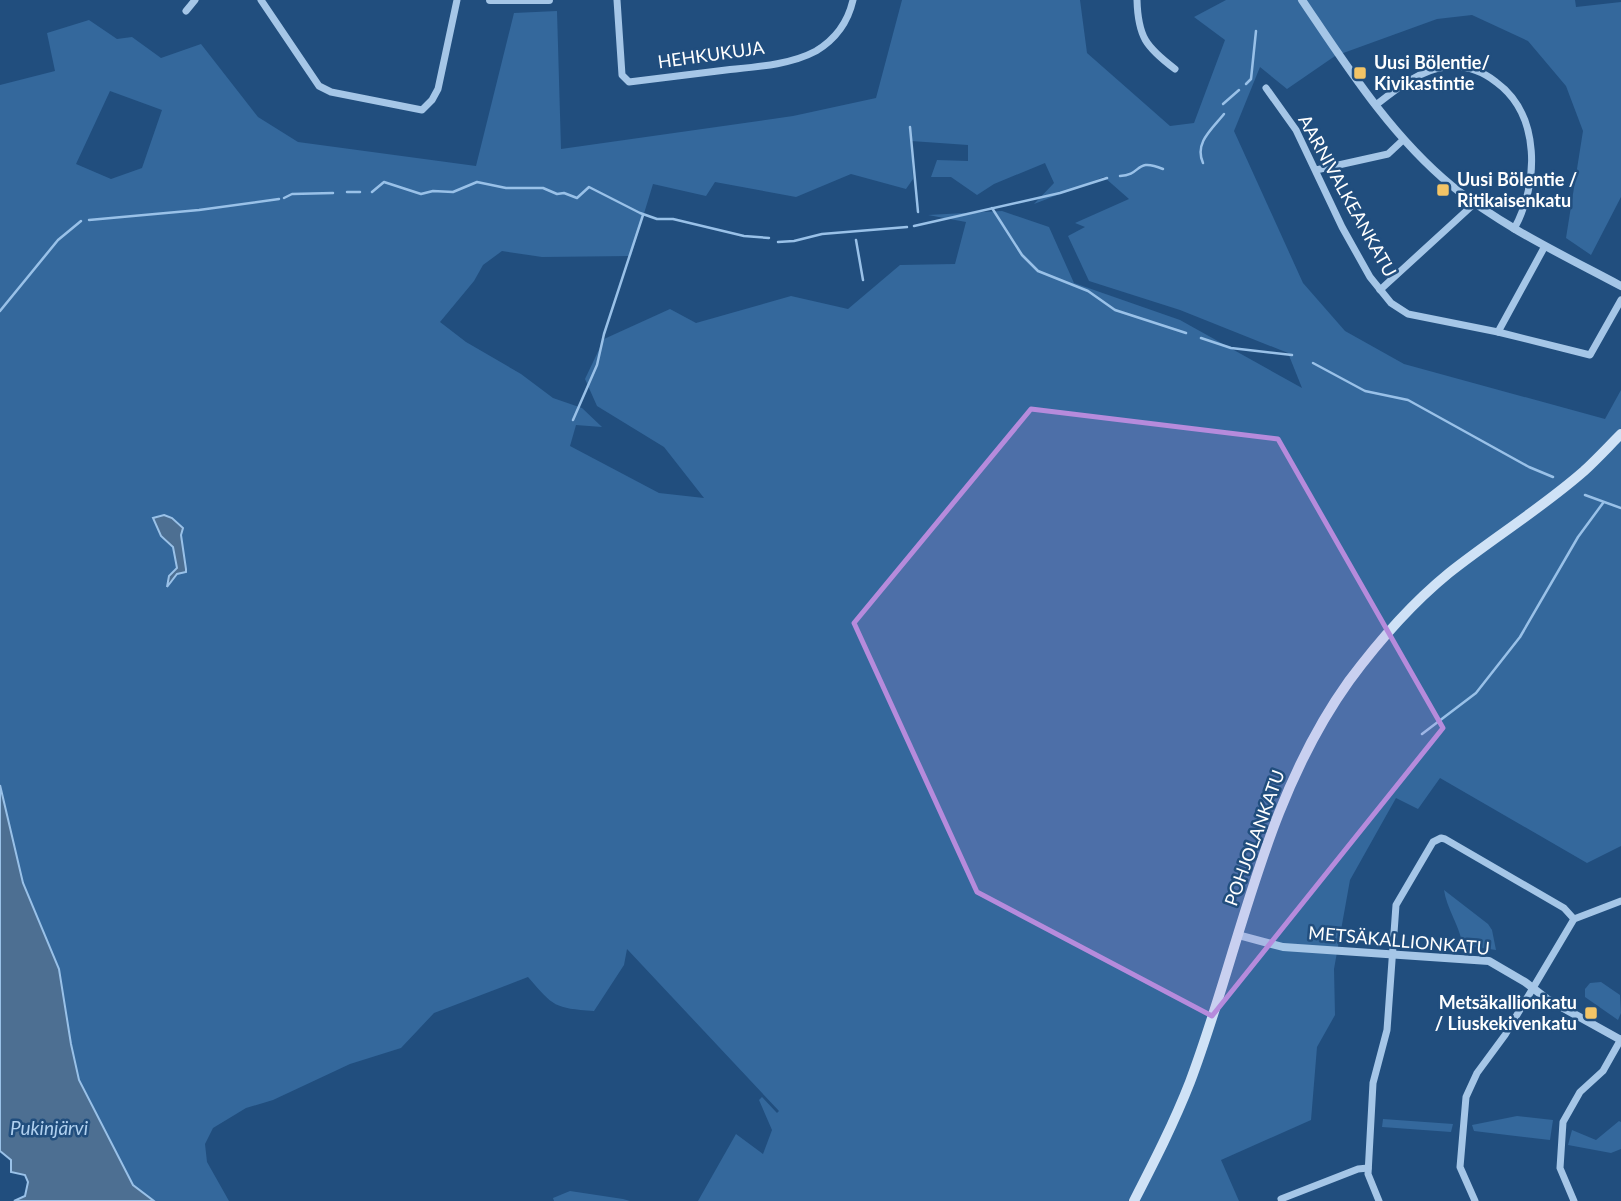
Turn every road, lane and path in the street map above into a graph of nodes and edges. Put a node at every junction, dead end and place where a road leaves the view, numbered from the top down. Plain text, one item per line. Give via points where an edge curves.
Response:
1 (195, 0) edge
2 (261, 0) edge
3 (457, 0) edge
4 (490, 0) edge
5 (549, 0) edge
6 (617, 0) edge
7 (853, 0) edge
8 (1137, 0) edge
9 (1302, 0) edge
10 (186, 11) dead end
11 (1175, 69) dead end
12 (1266, 88) dead end
13 (1376, 105) junction
14 (1403, 139) junction
15 (1316, 170) junction
16 (1475, 203) junction
17 (1514, 229) junction
18 (1545, 246) junction
19 (1621, 286) edge
20 (1380, 290) junction
21 (1621, 300) edge
22 (1498, 332) junction
23 (1621, 433) edge
24 (1621, 901) edge
25 (1574, 919) junction
26 (1238, 935) junction
27 (1393, 955) junction
28 (1533, 990) junction
29 (1621, 1040) edge
30 (1368, 1168) junction
31 (1281, 1199) dead end
32 (1134, 1201) edge
33 (1379, 1201) edge
34 (1475, 1201) edge
35 (1574, 1201) edge

1 - 10 street
2 - 3 street via 319,86 422,110 438,89
4 - 5 street
6 - 7 street, HEHKUKUJA via 622,75 629,82 758,66 816,51 844,26
8 - 11 street via 1142,37
9 - 13 street
12 - 15 street, AARNIVALKEANKATU via 1296,130
13 - 14 street
13 - 17 street via 1420,75 1445,67 1469,68 1503,87 1526,123 1532,148 1531,174
14 - 15 street via 1388,155
14 - 16 street
15 - 20 street, AARNIVALKEANKATU via 1342,227
16 - 17 street
16 - 20 street
17 - 18 street
18 - 19 street
18 - 22 street
20 - 22 street, AARNIVALKEANKATU via 1408,314
21 - 22 street, AARNIVALKEANKATU via 1590,355
23 - 26 main road, POHJOLANKATU via 1585,470 1448,574 1371,653 1328,713 1298,766 1268,836
24 - 25 street
25 - 27 street via 1564,908 1441,838 1433,842 1396,905
25 - 28 street
26 - 27 street, METSÄKALLIONKATU via 1283,947
26 - 32 main road, POHJOLANKATU via 1189,1083
27 - 28 street, METSÄKALLIONKATU via 1489,961
27 - 30 street via 1387,1030 1373,1083
28 - 29 street, METSÄKALLIONKATU
28 - 34 street via 1466,1097 1460,1167
29 - 35 street via 1563,1122 1560,1168
30 - 31 street
30 - 33 street

